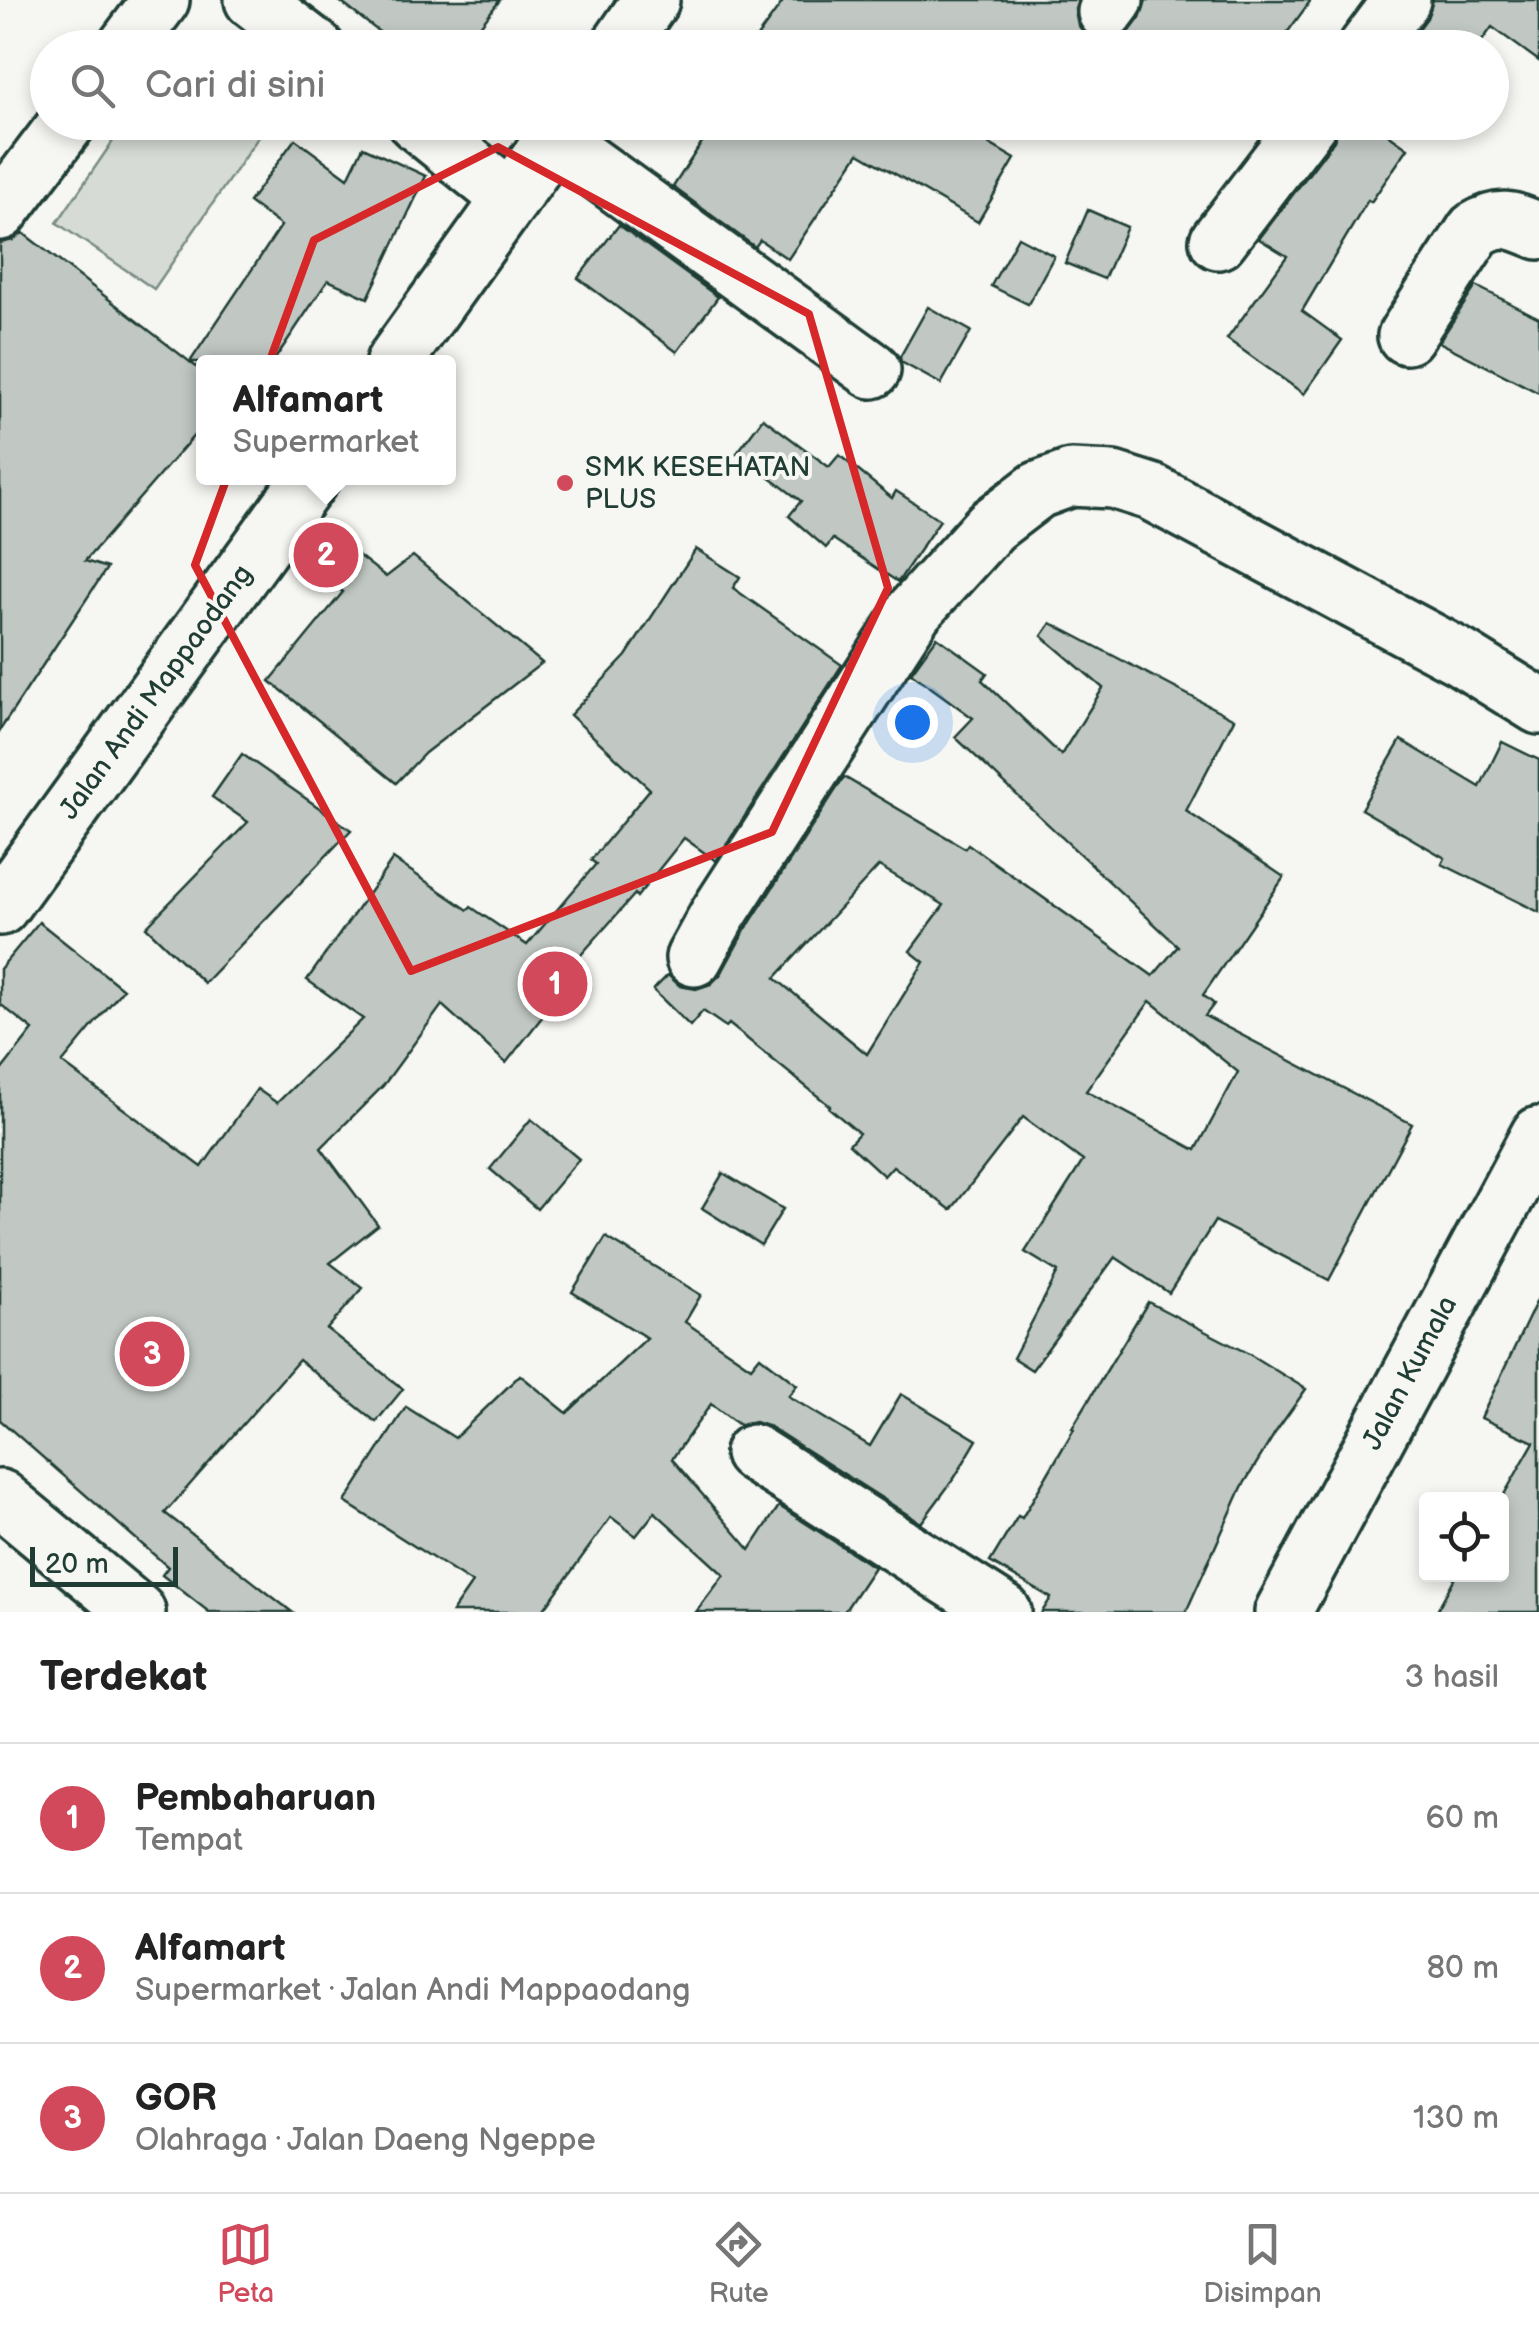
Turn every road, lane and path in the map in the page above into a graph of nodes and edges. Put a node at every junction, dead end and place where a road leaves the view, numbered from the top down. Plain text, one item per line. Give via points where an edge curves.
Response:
1 (161, 0) edge
2 (253, 0) edge
3 (651, 0) edge
4 (1402, 0) edge
5 (138, 30) edge
6 (292, 30) edge
7 (630, 30) edge
8 (1380, 30) edge
9 (54, 140) edge
10 (438, 140) edge
11 (554, 140) edge
12 (572, 140) edge
13 (1296, 140) edge
14 (511, 200) junction
15 (0, 212) edge
16 (1539, 231) edge
17 (1218, 241) dead end
18 (1406, 336) dead end
19 (399, 355) edge
20 (872, 370) dead end
21 (306, 485) edge
22 (1539, 706) edge
23 (0, 907) edge
24 (694, 958) dead end
25 (1539, 1135) edge
26 (752, 1453) dead end
27 (0, 1498) edge
28 (136, 1612) edge
29 (1002, 1612) edge
30 (1283, 1612) edge

1 - 5 street
2 - 6 street
3 - 7 street
4 - 8 street
9 - 15 street
10 - 14 street
11 - 14 street
12 - 20 street
13 - 17 street
14 - 19 street
16 - 18 street via 1510,219 1475,230
21 - 23 street, Jalan Andi Mappaodang
22 - 24 street via 1151,492 1113,480 1071,478 1038,490 991,526 914,611
25 - 30 street, Jalan Kumala
26 - 29 street
27 - 28 street

